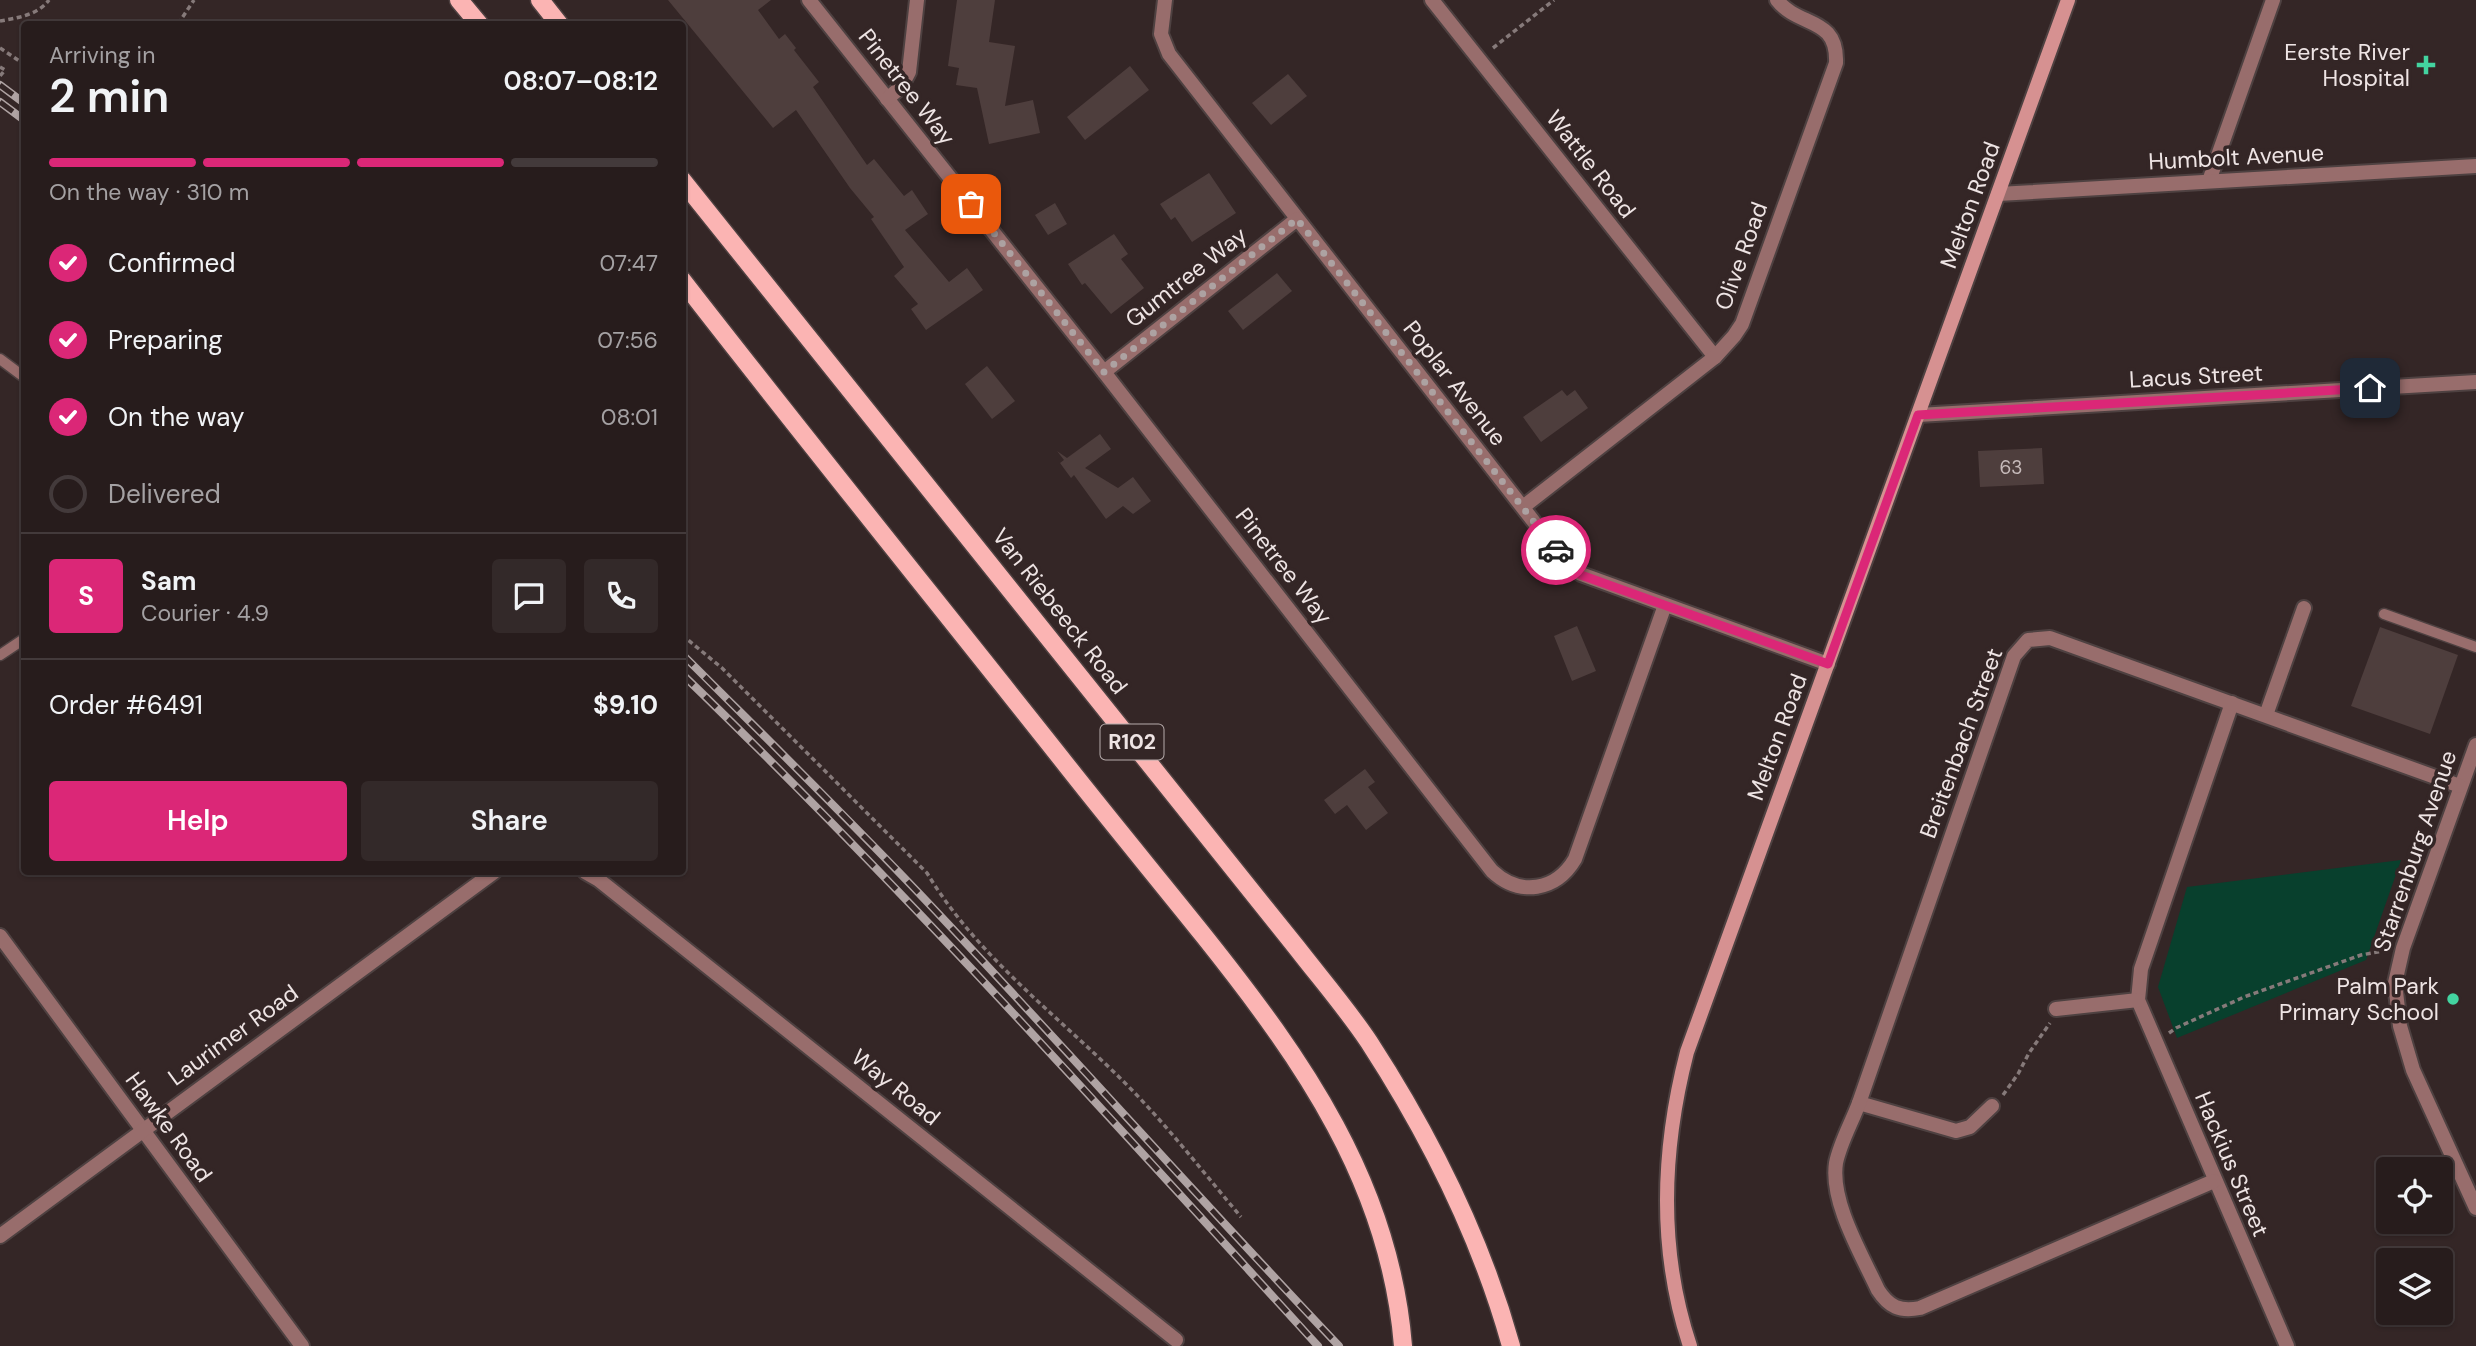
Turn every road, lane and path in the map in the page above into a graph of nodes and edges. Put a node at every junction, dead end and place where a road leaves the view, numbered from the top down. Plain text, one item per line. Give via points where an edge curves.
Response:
1 (49, 0) edge
2 (194, 0) edge
3 (459, 0) edge
4 (540, 0) edge
5 (809, 0) edge
6 (917, 0) edge
7 (1165, 0) edge
8 (1432, 0) edge
9 (1555, 0) edge
10 (1777, 0) edge
11 (2068, 0) edge
12 (2273, 0) edge
13 (0, 21) edge
14 (180, 21) edge
15 (476, 21) edge
16 (557, 21) edge
17 (0, 48) edge
18 (1479, 59) junction
19 (21, 62) edge
20 (2, 69) edge
21 (0, 76) edge
22 (887, 99) junction
23 (2476, 166) edge
24 (2208, 181) junction
25 (686, 185) edge
26 (1998, 194) junction
27 (1297, 219) junction
28 (686, 285) edge
29 (1715, 357) junction
30 (0, 359) edge
31 (1104, 372) junction
32 (21, 375) edge
33 (2476, 382) edge
34 (1918, 415) junction
35 (1523, 507) junction
36 (1665, 605) junction
37 (2304, 608) dead end
38 (2384, 614) dead end
39 (686, 638) edge
40 (21, 641) edge
41 (2476, 647) edge
42 (0, 655) edge
43 (1828, 664) junction
44 (2232, 703) junction
45 (2266, 715) junction
46 (2476, 745) edge
47 (2460, 786) junction
48 (490, 875) edge
49 (589, 875) edge
50 (0, 936) edge
51 (2403, 948) junction
52 (2138, 1000) junction
53 (2056, 1009) joint
54 (2157, 1044) junction
55 (1859, 1103) junction
56 (1992, 1106) joint
57 (143, 1129) junction
58 (2214, 1181) junction
59 (2476, 1208) edge
60 (1241, 1217) dead end
61 (0, 1236) edge
62 (1176, 1343) edge
63 (302, 1346) edge
64 (1403, 1346) edge
65 (1511, 1346) edge
66 (1690, 1346) edge
67 (2287, 1346) edge

1 - 13 path via 24,16
2 - 14 path
3 - 15 main road
4 - 16 main road
5 - 22 street, Pinetree Way
6 - 22 street via 909,72
7 - 27 street, Poplar Avenue via 1161,34 1165,48
8 - 18 street, Wattle Road
9 - 18 path
10 - 29 street, Olive Road via 1827,32 1835,46 1836,63 1742,324
11 - 26 street, Melton Road
12 - 24 street
17 - 19 path
18 - 29 street, Wattle Road
20 - 21 path
22 - 31 street, Pinetree Way
23 - 24 street, Humbolt Avenue
24 - 26 street, Humbolt Avenue
25 - 65 main road, Van Riebeeck Road / R102 via 1312,966 1368,1042 1433,1149 1469,1226
26 - 34 street, Melton Road
27 - 31 street, Gumtree Way
27 - 35 street, Poplar Avenue
28 - 64 main road, R102 via 1254,998 1317,1090 1363,1180 1385,1247
29 - 35 street, Olive Road
30 - 32 lane
31 - 36 street, Pinetree Way via 1492,871 1506,882 1530,888 1548,885 1564,875 1575,859
33 - 34 street, Lacus Street
34 - 43 street, Melton Road
35 - 36 street, Poplar Avenue via 1573,570
36 - 43 street, Poplar Avenue
37 - 45 street
38 - 41 lane
39 - 60 path via 722,668 927,873 981,946 1129,1088
40 - 42 lane
43 - 66 street, Melton Road via 1694,1029 1679,1083 1669,1147 1667,1213 1674,1281
44 - 45 street, Breitenbach Street
44 - 52 street via 2141,969
44 - 55 street, Breitenbach Street via 2050,638 2028,640 2020,647 2008,667
45 - 47 street, Breitenbach Street
46 - 47 street, Starrenburg Avenue
47 - 51 street, Starrenburg Avenue
48 - 57 street, Laurimer Road
49 - 62 street, Way Road
50 - 57 street, Hawke Road
51 - 54 path via 2361,955 2244,997 2176,1028
51 - 59 street, Starrenburg Avenue via 2395,983 2400,1026 2413,1070
52 - 53 street
52 - 54 street, Hackius Street
53 - 56 path via 2018,1074
54 - 58 street, Hackius Street
55 - 56 street via 1956,1131 1969,1127
55 - 58 street, Breitenbach Street via 1836,1162 1836,1188 1878,1290 1884,1300 1905,1311
57 - 61 street, Laurimer Road
57 - 63 street, Hawke Road
58 - 67 street, Hackius Street

